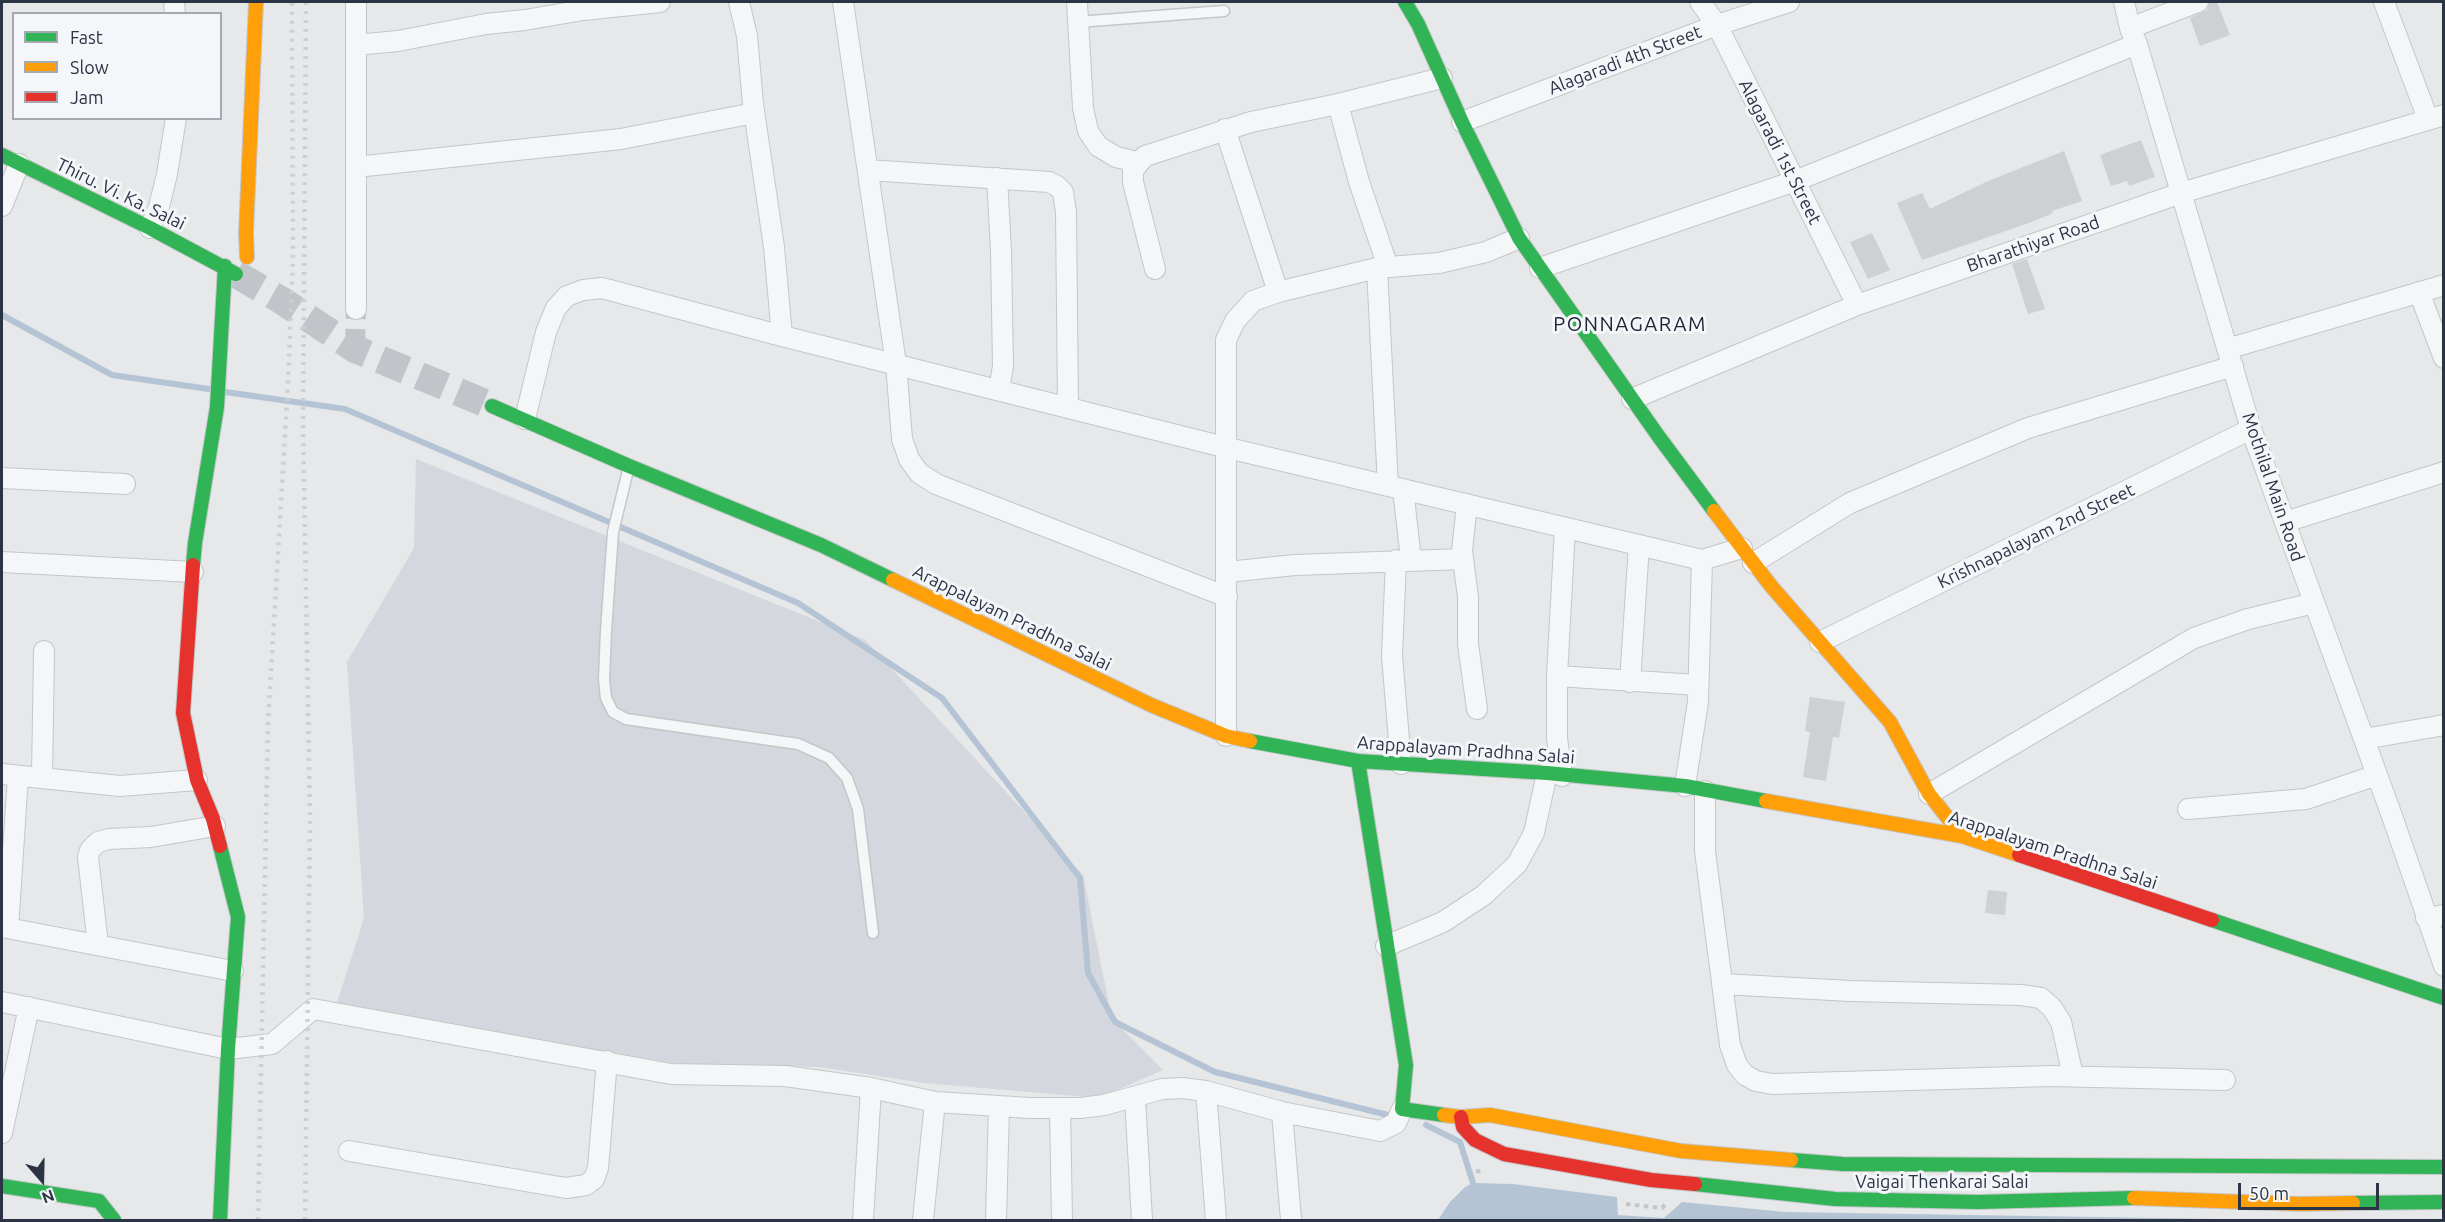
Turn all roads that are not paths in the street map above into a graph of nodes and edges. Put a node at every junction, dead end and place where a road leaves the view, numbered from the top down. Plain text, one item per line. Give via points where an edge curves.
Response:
1 (256, 2) edge
2 (356, 2) edge
3 (660, 2) edge
4 (739, 2) edge
5 (843, 2) edge
6 (1077, 2) edge
7 (1405, 2) edge
8 (1700, 2) edge
9 (1789, 2) edge
10 (2124, 2) edge
11 (2198, 2) edge
12 (2384, 2) edge
13 (1224, 11) dead end
14 (1077, 22) junction
15 (1717, 25) junction
16 (2134, 36) junction
17 (356, 45) junction
18 (1442, 78) junction
19 (1338, 104) junction
20 (754, 113) junction
21 (2436, 117) edge
22 (176, 120) edge
23 (1462, 122) junction
24 (1225, 129) junction
25 (10, 160) edge
26 (1137, 162) junction
27 (356, 167) junction
28 (868, 170) junction
29 (997, 178) junction
30 (1795, 181) junction
31 (2181, 193) junction
32 (2, 206) edge
33 (150, 228) junction
34 (1519, 238) junction
35 (247, 257) dead end
36 (1382, 267) junction
37 (1540, 268) junction
38 (1155, 269) dead end
39 (2444, 285) edge
40 (1278, 292) junction
41 (2419, 292) junction
42 (1857, 305) junction
43 (356, 309) tunnel mouth
44 (782, 336) junction
45 (2230, 357) junction
46 (2444, 358) edge
47 (896, 364) junction
48 (999, 390) junction
49 (1632, 399) junction
50 (492, 406) tunnel mouth
51 (1068, 407) junction
52 (525, 419) junction
53 (2251, 429) junction
54 (1228, 448) junction
55 (629, 466) junction
56 (2444, 472) edge
57 (2, 478) edge
58 (125, 484) dead end
59 (1395, 487) junction
60 (1467, 504) junction
61 (2285, 522) junction
62 (1565, 528) junction
63 (1639, 545) junction
64 (1748, 556) junction
65 (1463, 559) junction
66 (1403, 560) junction
67 (1702, 560) junction
68 (2, 562) edge
69 (193, 572) junction
70 (1227, 572) junction
71 (1227, 597) junction
72 (2314, 603) junction
73 (1820, 642) junction
74 (44, 651) dead end
75 (1557, 676) junction
76 (1630, 682) junction
77 (1698, 685) junction
78 (1477, 708) dead end
79 (2444, 725) edge
80 (1226, 736) junction
81 (2364, 739) junction
82 (1358, 761) junction
83 (1401, 764) junction
84 (1554, 774) junction
85 (10, 775) edge
86 (2377, 775) junction
87 (42, 778) junction
88 (197, 780) junction
89 (1685, 786) junction
90 (1705, 791) junction
91 (1929, 794) junction
92 (2188, 809) dead end
93 (215, 826) junction
94 (1962, 836) junction
95 (2435, 916) edge
96 (5, 927) edge
97 (873, 933) dead end
98 (98, 945) junction
99 (1386, 946) junction
100 (2444, 966) edge
101 (233, 971) junction
102 (1723, 984) junction
103 (2444, 998) edge
104 (2, 1002) edge
105 (28, 1007) junction
106 (228, 1049) junction
107 (607, 1061) junction
108 (2073, 1076) junction
109 (2225, 1080) dead end
110 (871, 1088) junction
111 (1206, 1091) junction
112 (5, 1096) edge
113 (1135, 1098) junction
114 (935, 1102) junction
115 (999, 1106) junction
116 (1060, 1108) junction
117 (1282, 1112) junction
118 (1400, 1115) junction
119 (1461, 1117) junction
120 (2, 1133) edge
121 (349, 1151) dead end
122 (2444, 1167) edge
123 (2, 1186) edge
124 (2444, 1202) edge
125 (114, 1221) edge
126 (220, 1221) edge
127 (863, 1221) edge
128 (923, 1221) edge
129 (996, 1221) edge
130 (1062, 1221) edge
131 (1142, 1221) edge
132 (1216, 1221) edge
133 (1291, 1221) edge

1 - 35 street
2 - 17 street
3 - 17 street
4 - 20 street via 747,36
5 - 28 street
6 - 14 street
7 - 18 street
8 - 15 street, Alagaradi 1st Street
9 - 15 street, Alagaradi 4th Street
10 - 16 street, Mothilal Main Road
11 - 16 street
12 - 21 street
13 - 14 lane
14 - 26 street via 1088,131 1098,146 1116,157
15 - 23 street, Alagaradi 4th Street
15 - 30 street, Alagaradi 1st Street
16 - 30 street
16 - 31 street, Mothilal Main Road
17 - 27 street
18 - 19 street
18 - 23 street
19 - 24 street
19 - 36 street
20 - 27 street via 621,139
20 - 44 street via 774,247
21 - 31 street, Bharathiyar Road
22 - 33 street via 168,174
23 - 34 street
24 - 26 street via 1144,156
24 - 40 street
25 - 32 street
25 - 33 street, Thiru. Vi. Ka. Salai
26 - 38 street via 1132,170 1133,182
27 - 43 street
28 - 29 street
28 - 47 street
29 - 48 street via 1003,366
29 - 51 street via 1050,182 1063,192
30 - 37 street
30 - 42 street, Alagaradi 1st Street
31 - 42 street, Bharathiyar Road
31 - 45 street, Mothilal Main Road
33 - 69 street, Thiru. Vi. Ka. Salai via 230,270 217,407
34 - 36 street via 1486,252 1439,263
34 - 37 street
36 - 40 street
36 - 59 street
37 - 49 street
39 - 41 street
40 - 54 street via 1253,301 1235,321 1226,340
41 - 45 street
41 - 46 street
42 - 49 street, Bharathiyar Road
44 - 47 street
44 - 52 street via 602,288 583,290 567,296 556,308 546,332
45 - 53 street, Mothilal Main Road
45 - 64 street via 2028,428 1850,503
47 - 48 street
47 - 71 street via 902,439 919,473 936,484
48 - 51 street
49 - 64 street
50 - 52 street, Arappalayam Pradhna Salai
51 - 54 street
52 - 55 street, Arappalayam Pradhna Salai
53 - 61 street, Mothilal Main Road
53 - 73 street, Krishnapalayam 2nd Street
54 - 59 street
54 - 70 street
55 - 80 street, Arappalayam Pradhna Salai via 821,545 1151,705
55 - 97 lane via 613,532 606,698 614,712 626,719 798,744 829,758 847,778 858,809
56 - 61 street
57 - 58 street
59 - 60 street
59 - 66 street
60 - 62 street
60 - 65 street
61 - 72 street, Mothilal Main Road
62 - 63 street
62 - 75 street
63 - 67 street
63 - 76 street
64 - 67 street
64 - 73 street
65 - 66 street
65 - 78 street
66 - 70 street
66 - 83 street via 1392,656
67 - 77 street
68 - 69 street
69 - 88 street via 183,713
70 - 71 street
71 - 80 street
72 - 81 street, Mothilal Main Road
72 - 91 street via 2248,619 2194,638
73 - 91 street via 1890,722
74 - 87 street
75 - 76 street
75 - 84 street
76 - 77 street
77 - 89 street
79 - 81 street
80 - 82 street, Arappalayam Pradhna Salai
81 - 86 street, Mothilal Main Road
82 - 83 street, Arappalayam Pradhna Salai
82 - 99 street
83 - 84 street, Arappalayam Pradhna Salai
84 - 89 street, Arappalayam Pradhna Salai
84 - 99 street via 1534,833 1516,864 1484,895 1443,922
85 - 87 street
85 - 96 street
86 - 92 street via 2306,799
86 - 95 street, Mothilal Main Road
87 - 88 street via 120,786
88 - 93 street
89 - 90 street, Arappalayam Pradhna Salai
90 - 94 street, Arappalayam Pradhna Salai
90 - 102 street via 1705,851
91 - 94 street
93 - 98 street via 151,837 110,839 98,842 90,850
93 - 101 street via 238,917
94 - 103 street, Arappalayam Pradhna Salai
95 - 100 street, Mothilal Main Road
96 - 98 street
98 - 101 street
99 - 118 street via 1406,1065
101 - 106 street
102 - 108 street via 2041,998 2061,1022
102 - 108 street via 1730,1046 1737,1065 1756,1081 1772,1084
104 - 105 street
105 - 106 street
105 - 112 street
106 - 107 street via 272,1044 313,1009
106 - 126 street
107 - 110 street via 671,1074 785,1076
107 - 121 street via 598,1168 594,1179 586,1185 566,1188
108 - 109 street
110 - 114 street
110 - 127 street
111 - 113 street via 1162,1089
111 - 117 street
111 - 132 street
112 - 120 street
113 - 116 street
113 - 131 street
114 - 115 street
114 - 128 street
115 - 116 street
115 - 129 street
116 - 130 street
117 - 118 street via 1380,1131
117 - 133 street
118 - 119 street, Vaigai Thenkarai Salai
119 - 122 street, Vaigai Thenkarai Salai via 1490,1115 1680,1151 1843,1164
119 - 124 street, Vaigai Thenkarai Salai via 1463,1127 1475,1140 1504,1154 1651,1180 1835,1199
123 - 125 street via 99,1201

